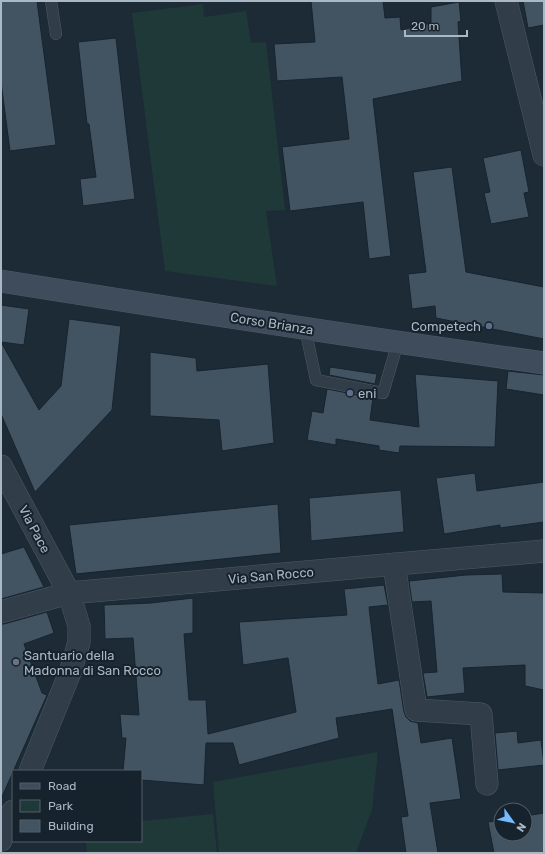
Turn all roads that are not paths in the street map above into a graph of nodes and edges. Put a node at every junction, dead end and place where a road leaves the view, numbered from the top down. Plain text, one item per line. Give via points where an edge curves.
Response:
1 (51, 1) edge
2 (506, 1) edge
3 (56, 34) dead end
4 (544, 155) edge
5 (1, 281) edge
6 (305, 328) junction
7 (398, 342) junction
8 (544, 363) edge
9 (1, 466) edge
10 (544, 551) edge
11 (394, 564) junction
12 (69, 593) junction
13 (1, 612) edge
14 (30, 770) edge
15 (487, 784) dead end
16 (12, 813) edge
17 (1, 840) edge

1 - 3 lane
2 - 4 street
5 - 6 main road, Corso Brianza
6 - 7 main road, Corso Brianza
6 - 7 lane via 316,380 383,393
7 - 8 main road, Corso Brianza
9 - 12 street, Via Pace
10 - 11 street, Via San Rocco
11 - 12 street, Via San Rocco
11 - 15 street via 416,710 481,714
12 - 13 street, Via San Rocco
12 - 14 street, Via Pace via 79,626 79,642 71,670
16 - 17 street

